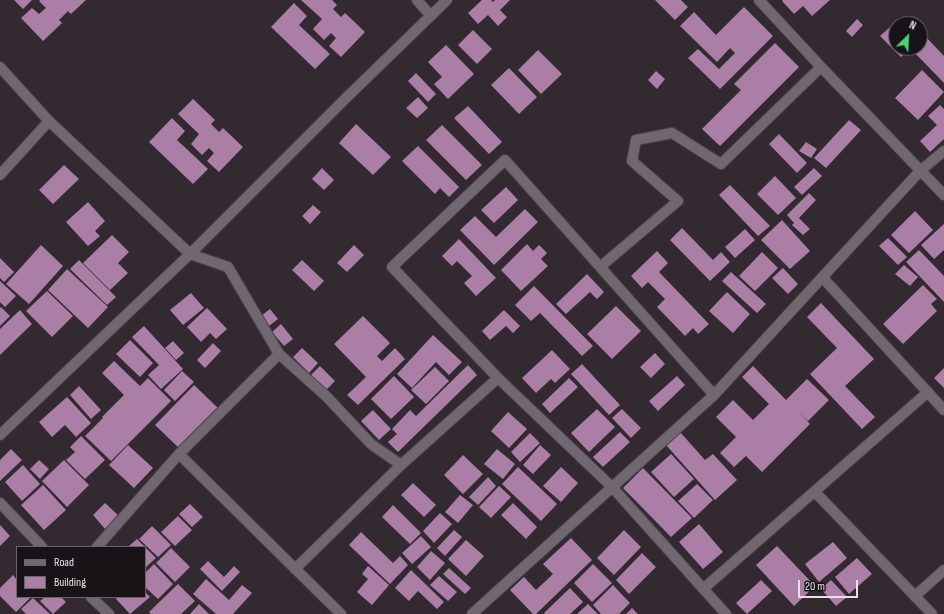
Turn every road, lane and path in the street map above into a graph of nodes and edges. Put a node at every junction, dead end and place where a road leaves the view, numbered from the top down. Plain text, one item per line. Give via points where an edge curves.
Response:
1 (417, 0) edge
2 (447, 0) edge
3 (759, 0) edge
4 (430, 16) junction
5 (0, 67) edge
6 (821, 67) junction
7 (49, 121) junction
8 (944, 151) edge
9 (920, 171) junction
10 (0, 175) edge
11 (944, 195) edge
12 (190, 254) junction
13 (600, 267) junction
14 (823, 278) junction
15 (279, 354) junction
16 (498, 378) junction
17 (928, 392) junction
18 (714, 395) junction
19 (944, 410) edge
20 (0, 435) edge
21 (179, 454) junction
22 (401, 465) junction
23 (612, 488) junction
24 (815, 492) junction
25 (0, 503) edge
26 (41, 546) edge
27 (98, 546) edge
28 (295, 569) junction
29 (944, 570) edge
30 (703, 590) junction
31 (915, 596) junction
32 (92, 598) edge
33 (109, 614) edge
34 (341, 614) edge
35 (472, 614) edge
36 (726, 614) edge
37 (932, 614) edge

1 - 4 street
2 - 4 street
3 - 6 street
4 - 12 street
5 - 7 street
6 - 9 street
6 - 13 street via 721,164 672,134 636,140 632,161 678,200
7 - 10 street
7 - 12 street
8 - 9 street
9 - 11 street
9 - 14 street
12 - 15 street via 228,267
12 - 20 street
13 - 16 street via 505,160 392,267
13 - 18 street
14 - 17 street
14 - 18 street
15 - 21 street
15 - 22 street via 327,397 371,444
16 - 22 street
16 - 23 street
17 - 19 street
17 - 24 street
18 - 23 street
21 - 27 street
21 - 28 street
22 - 28 street
23 - 30 street
23 - 35 street
24 - 30 street
24 - 31 street
25 - 26 street
28 - 34 street
29 - 31 street
30 - 36 street
31 - 37 street
32 - 33 street

